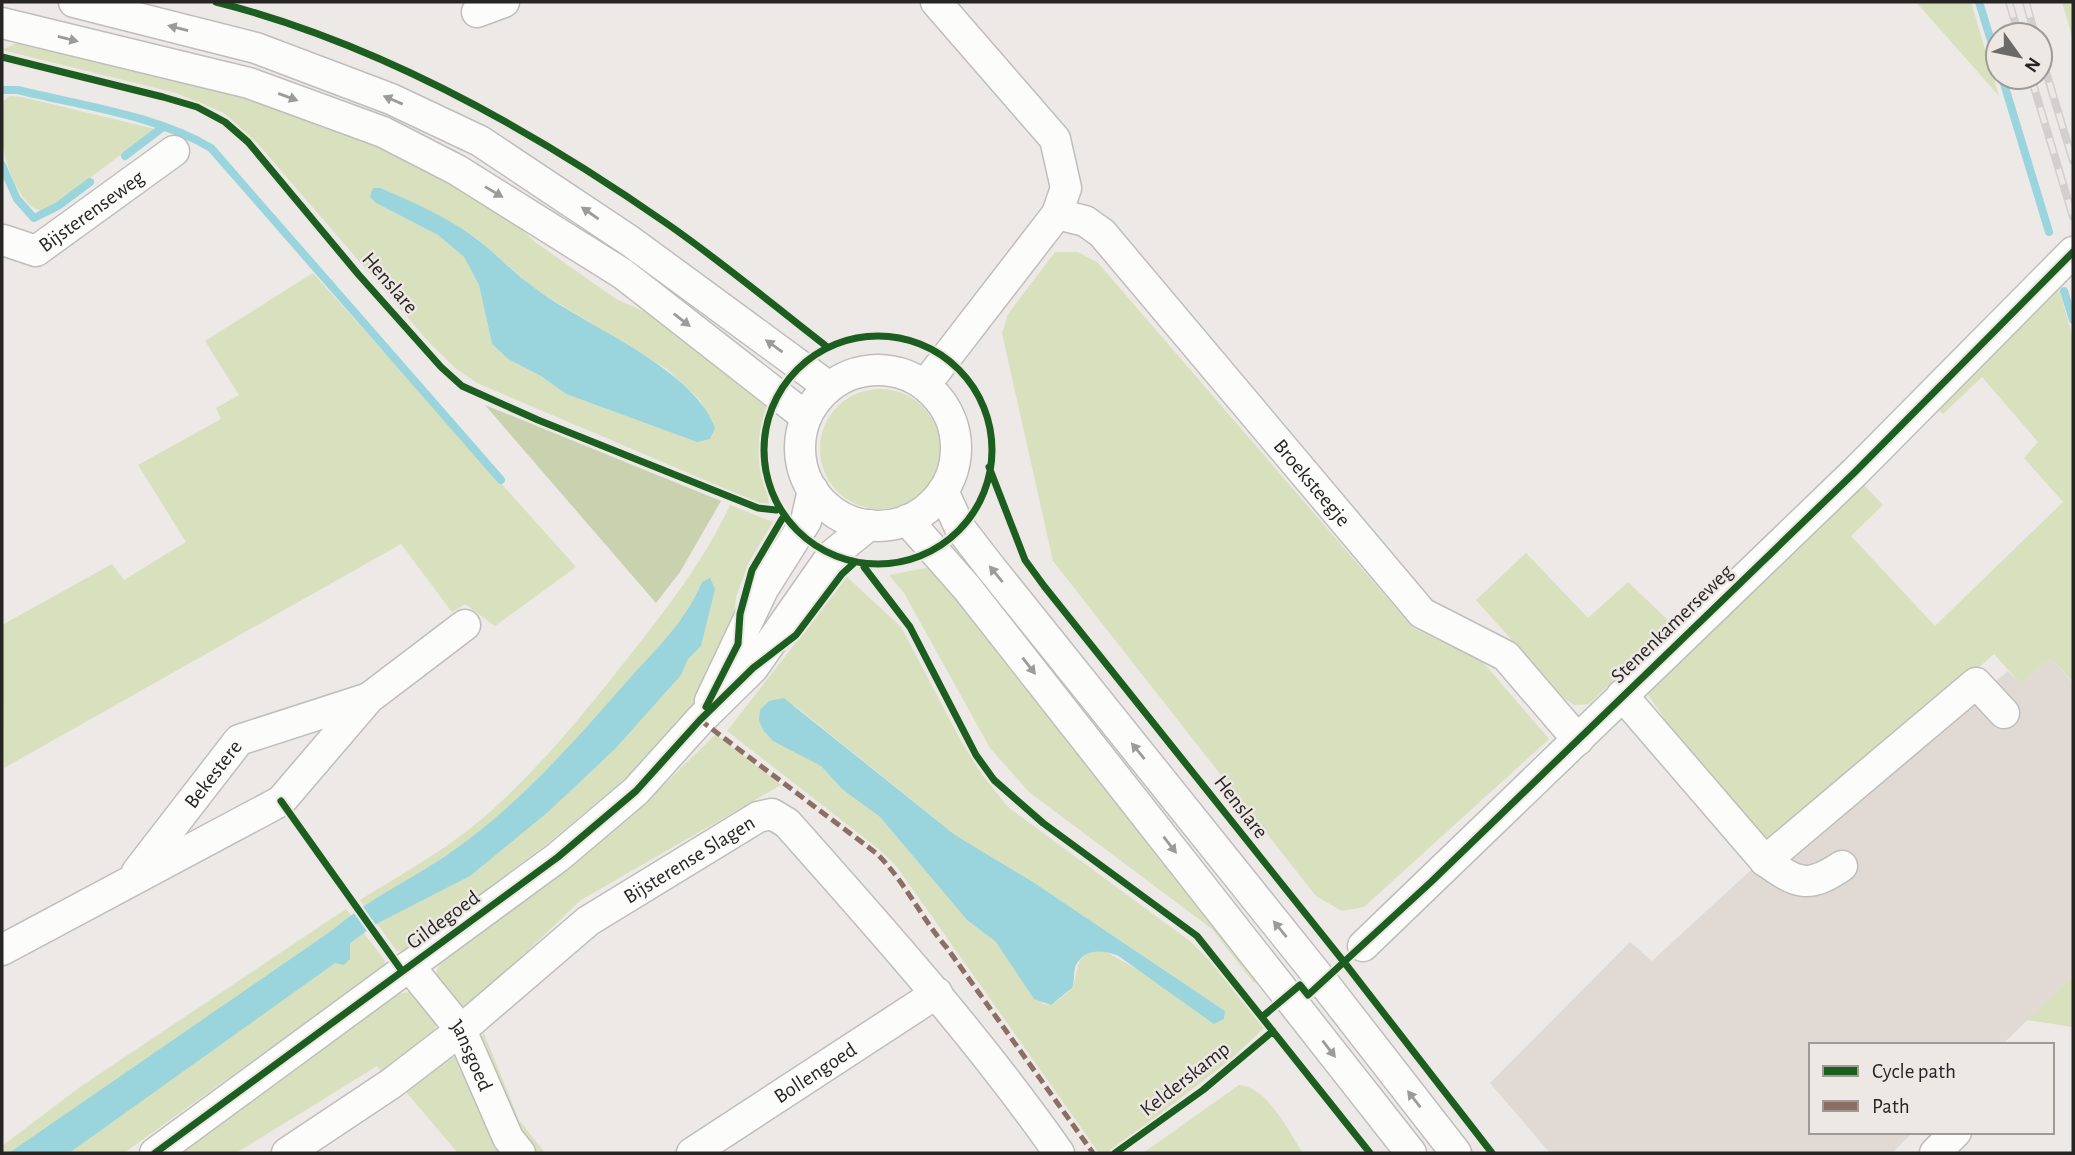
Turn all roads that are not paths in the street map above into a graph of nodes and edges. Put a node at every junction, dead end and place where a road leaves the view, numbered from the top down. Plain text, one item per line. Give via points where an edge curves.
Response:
1 (74, 2) edge
2 (936, 2) edge
3 (2, 23) edge
4 (174, 151) dead end
5 (1057, 214) junction
6 (2, 240) edge
7 (2073, 253) edge
8 (925, 385) junction
9 (829, 387) junction
10 (806, 417) junction
11 (813, 490) junction
12 (943, 491) junction
13 (907, 520) junction
14 (869, 525) junction
15 (465, 625) dead end
16 (1622, 695) junction
17 (369, 698) junction
18 (2004, 713) dead end
19 (700, 720) junction
20 (1578, 740) junction
21 (1765, 861) junction
22 (1842, 866) dead end
23 (130, 882) junction
24 (1363, 946) dead end
25 (2, 950) edge
26 (409, 966) junction
27 (937, 993) junction
28 (461, 1030) junction
29 (1954, 1134) edge
30 (155, 1153) edge
31 (287, 1153) edge
32 (520, 1153) edge
33 (692, 1153) edge
34 (1059, 1153) edge
35 (1410, 1153) edge
36 (1456, 1153) edge
37 (1935, 1153) edge

9 -> 1 street via 631,242 480,141 391,99 256,48
2 - 5 street via 1055,139 1066,188
3 -> 10 street via 249,83 383,132 469,177 623,274
4 - 6 street, Bijsterenseweg via 36,251
5 - 8 street
5 - 20 street, Broeksteegje via 1085,221 1102,233 1422,613 1506,656
7 - 16 street, Stenenkamerseweg via 1855,472
8 - 9 street via 907,375 877,370 846,377
8 - 12 street via 945,407 955,435 954,464
9 - 10 street
10 - 11 street via 801,462
11 - 14 street via 834,512
11 - 19 street, Gildegoed via 806,521 763,589
12 - 13 street
36 -> 12 street via 987,563 960,528
13 - 14 street
13 -> 35 street via 960,579
14 - 19 street, Gildegoed via 832,555 753,668
15 - 17 street, Bekestere
16 - 20 street, Stenenkamerseweg
16 - 21 street
17 - 23 street, Bekestere via 281,801
17 - 23 street, Bekestere via 239,740
18 - 21 street via 1976,683
19 - 26 street, Gildegoed via 636,792 558,857
20 - 24 street, Stenenkamerseweg
21 - 22 street via 1793,881 1819,882
23 - 25 street, Bekestere
26 - 28 street, Jansgoed
26 - 30 street, Gildegoed
27 - 28 street, Bijsterense Slagen via 787,822 772,814 758,817 588,921
27 - 33 street, Bollengoed
27 - 34 street, Bijsterense Slagen
28 - 31 street, Bijsterense Slagen
28 - 32 street, Jansgoed via 508,1138
29 - 37 street

